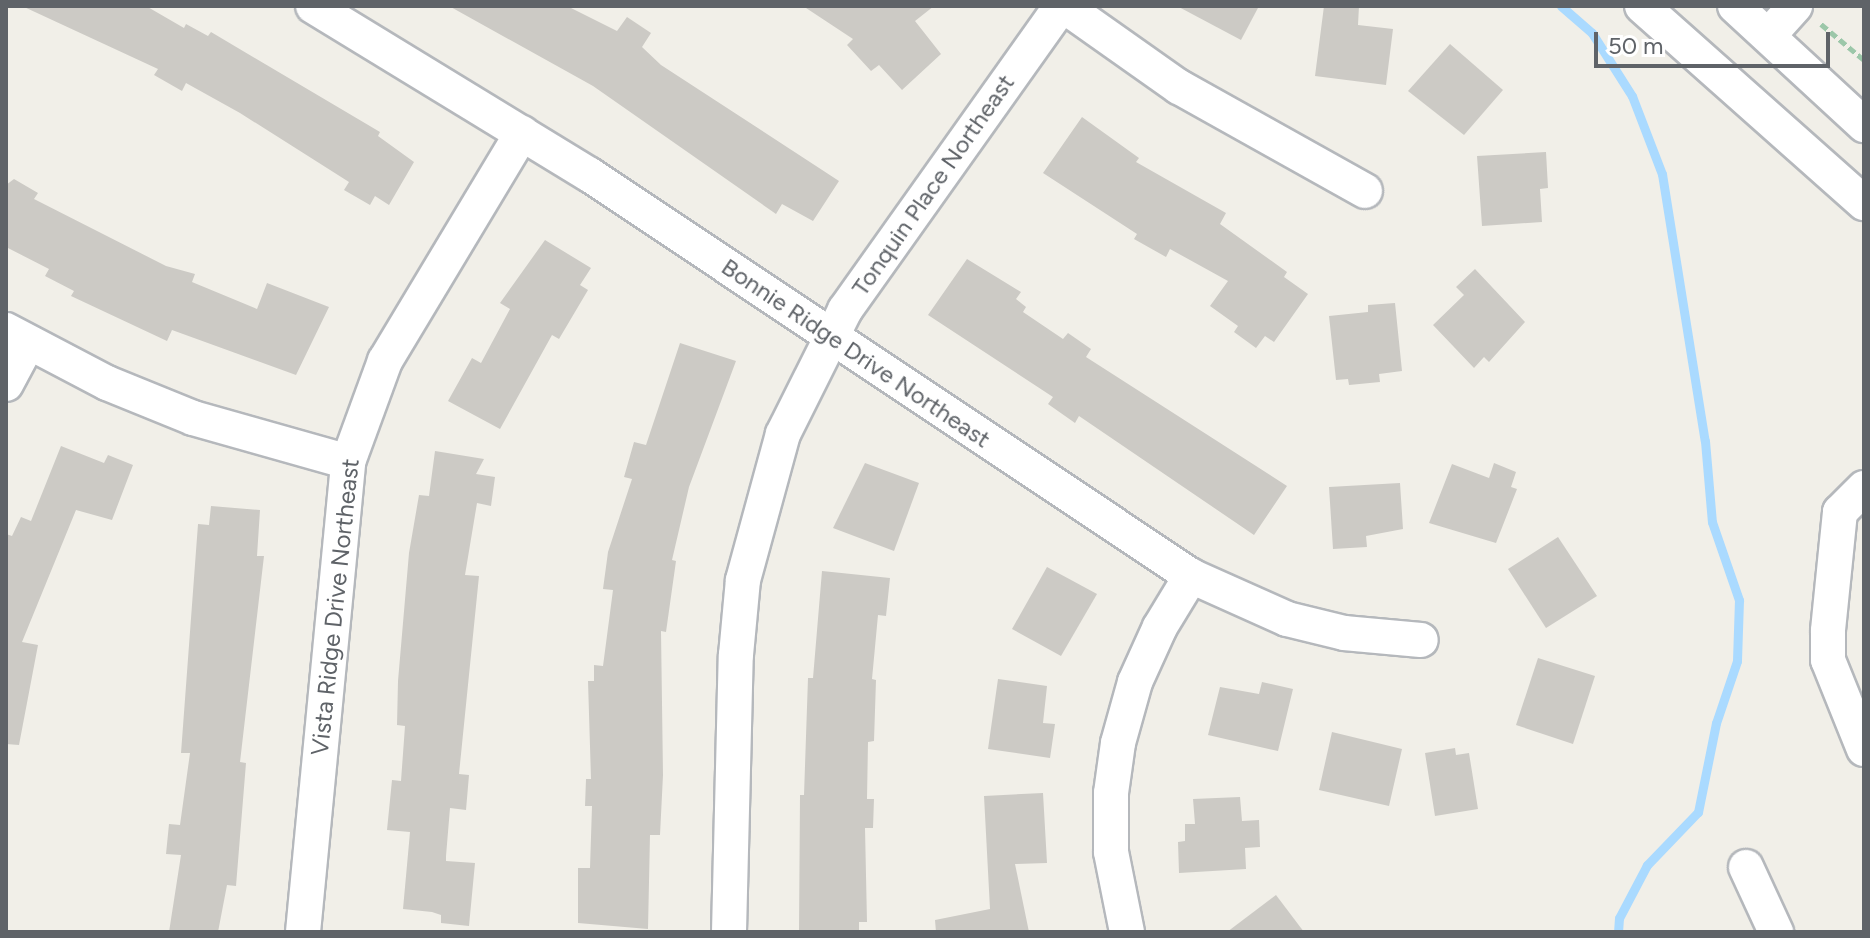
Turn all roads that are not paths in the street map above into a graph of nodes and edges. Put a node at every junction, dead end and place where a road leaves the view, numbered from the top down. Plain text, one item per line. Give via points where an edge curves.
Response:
1 (313, 6) edge
2 (1062, 6) edge
3 (1642, 6) edge
4 (1735, 6) edge
5 (1802, 10) edge
6 (1769, 35) junction
7 (1864, 125) edge
8 (522, 133) junction
9 (1365, 191) dead end
10 (1864, 203) edge
11 (830, 335) junction
12 (17, 337) edge
13 (6, 384) edge
14 (348, 462) junction
15 (1864, 488) edge
16 (1191, 576) junction
17 (1421, 640) dead end
18 (1853, 693) edge
19 (1864, 749) edge
20 (1746, 867) dead end
21 (303, 932) edge
22 (729, 932) edge
23 (1127, 932) edge
24 (1776, 932) edge

1 - 8 street, Bonnie Ridge Drive Northeast
2 - 9 street via 1179,87
2 - 11 street, Tonquin Place Northeast
3 - 10 street
4 - 6 street
5 - 6 street
6 - 7 street
8 - 11 street, Bonnie Ridge Drive Northeast
8 - 14 street, Vista Ridge Drive Northeast via 385,361
11 - 16 street, Bonnie Ridge Drive Northeast
11 - 22 street, Tonquin Place Northeast via 783,434 743,580 736,655
12 - 13 street
12 - 14 street via 193,418
14 - 21 street, Vista Ridge Drive Northeast
15 - 18 street via 1840,512 1828,631 1828,660
16 - 17 street, Bonnie Ridge Drive Northeast via 1287,619 1344,633
16 - 23 street via 1135,682 1118,743 1111,852
18 - 19 street
20 - 24 street

